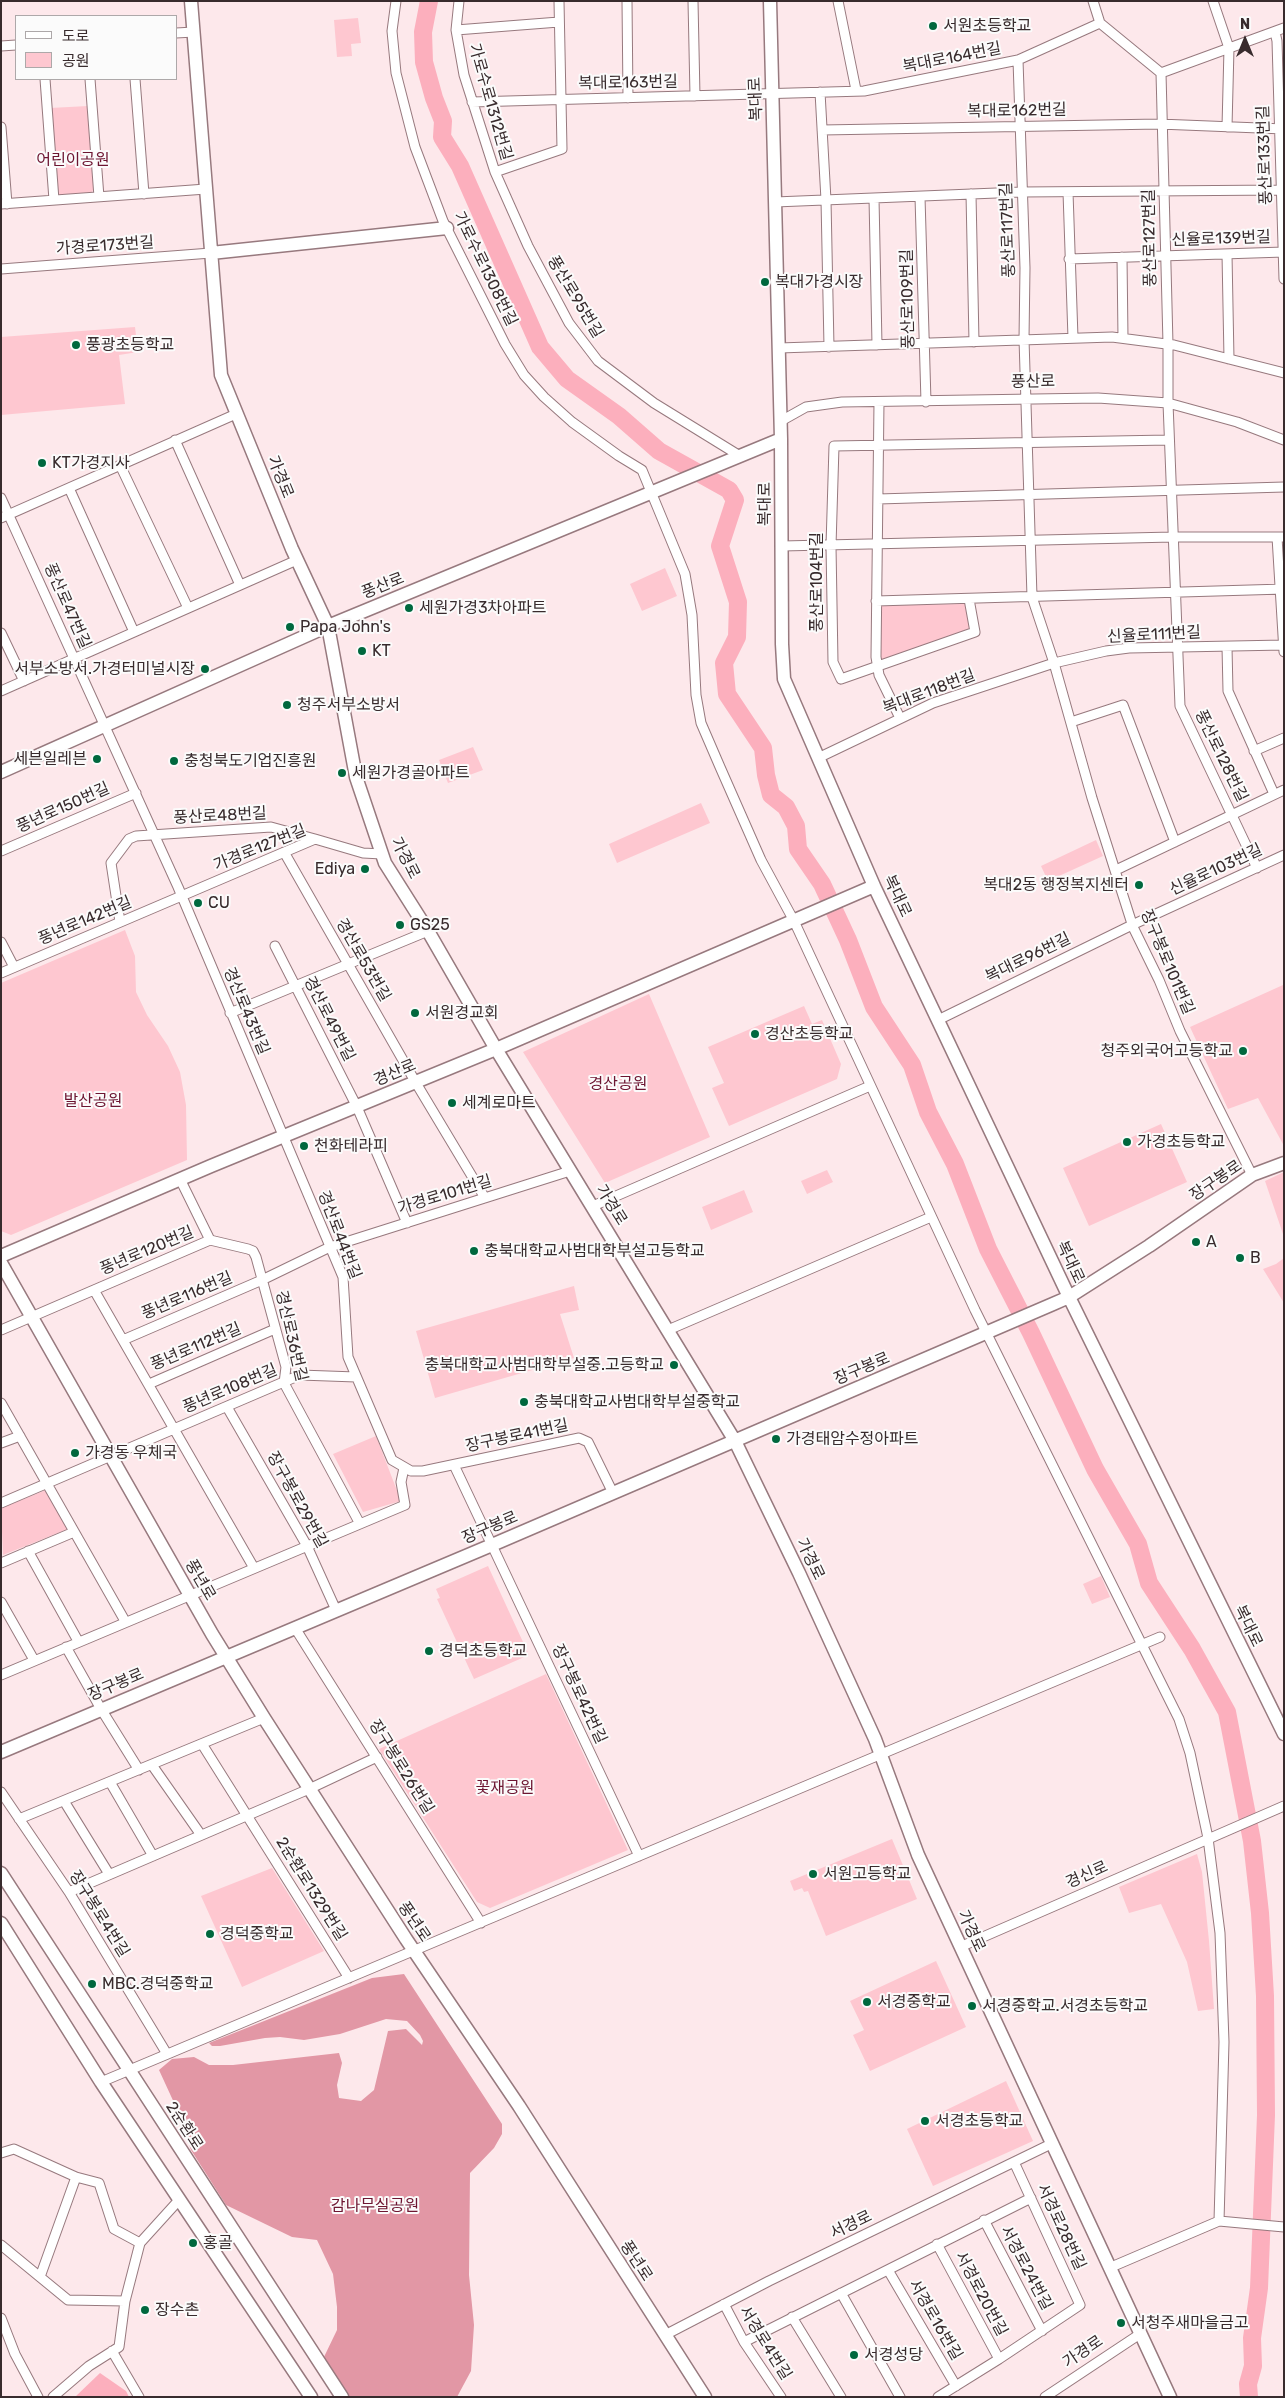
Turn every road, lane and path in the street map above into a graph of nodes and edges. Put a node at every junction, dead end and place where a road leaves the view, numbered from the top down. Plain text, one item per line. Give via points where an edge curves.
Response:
1 (191, 1) edge
2 (396, 1) edge
3 (458, 1) edge
4 (559, 1) edge
5 (627, 1) edge
6 (693, 1) edge
7 (770, 1) edge
8 (838, 1) edge
9 (1093, 1) edge
10 (1213, 1) edge
11 (559, 22) junction
12 (1100, 22) junction
13 (456, 30) junction
14 (1279, 30) edge
15 (194, 32) junction
16 (178, 33) edge
17 (15, 45) edge
18 (1, 46) edge
19 (1229, 48) junction
20 (1018, 60) junction
21 (1161, 73) junction
22 (45, 80) edge
23 (90, 80) edge
24 (136, 80) edge
25 (856, 90) junction
26 (820, 92) junction
27 (772, 94) junction
28 (695, 96) junction
29 (628, 98) junction
30 (561, 100) junction
31 (472, 102) junction
32 (1162, 124) junction
33 (1020, 126) junction
34 (1, 127) edge
35 (1226, 127) junction
36 (1282, 129) edge
37 (822, 130) junction
38 (562, 149) joint
39 (494, 172) junction
40 (206, 189) junction
41 (1281, 190) junction
42 (1164, 191) junction
43 (1021, 192) junction
44 (1068, 192) junction
45 (144, 194) junction
46 (971, 194) junction
47 (920, 196) junction
48 (99, 197) junction
49 (874, 198) junction
50 (54, 200) junction
51 (826, 200) junction
52 (775, 202) junction
53 (4, 204) edge
54 (447, 228) junction
55 (1283, 252) edge
56 (211, 253) junction
57 (1227, 254) junction
58 (1165, 256) junction
59 (1122, 257) junction
60 (1070, 259) junction
61 (1, 269) edge
62 (1284, 278) edge
63 (1073, 338) junction
64 (1123, 338) junction
65 (1024, 339) junction
66 (974, 342) junction
67 (924, 343) junction
68 (1168, 344) junction
69 (877, 345) junction
70 (829, 347) junction
71 (779, 348) junction
72 (1229, 359) junction
73 (1284, 373) edge
74 (1027, 398) junction
75 (879, 402) junction
76 (926, 402) junction
77 (1168, 403) junction
78 (236, 414) junction
79 (781, 421) junction
80 (782, 439) junction
81 (175, 440) junction
82 (1169, 440) junction
83 (1284, 440) edge
84 (1027, 441) junction
85 (879, 444) junction
86 (736, 458) junction
87 (120, 465) junction
88 (1284, 487) edge
89 (69, 488) junction
90 (1171, 489) junction
91 (652, 493) junction
92 (1028, 494) junction
93 (1, 498) edge
94 (878, 499) junction
95 (5, 517) edge
96 (1173, 537) junction
97 (1280, 537) edge
98 (1030, 542) junction
99 (877, 545) junction
100 (782, 546) junction
101 (831, 546) junction
102 (297, 560) junction
103 (240, 585) junction
104 (1282, 589) edge
105 (1175, 592) junction
106 (1032, 597) junction
107 (969, 599) junction
108 (876, 601) junction
109 (188, 608) junction
110 (328, 626) junction
111 (134, 632) junction
112 (1, 633) edge
113 (1284, 645) edge
114 (1226, 647) junction
115 (1177, 648) junction
116 (1284, 652) edge
117 (74, 658) junction
118 (1054, 664) junction
119 (877, 667) junction
120 (24, 681) junction
121 (1, 691) edge
122 (900, 718) junction
123 (1071, 722) junction
124 (105, 726) junction
125 (1284, 738) edge
126 (1254, 751) junction
127 (818, 758) junction
128 (1, 772) edge
129 (1284, 790) edge
130 (136, 792) junction
131 (1274, 794) junction
132 (1232, 814) junction
133 (155, 835) junction
134 (314, 839) junction
135 (1175, 842) junction
136 (1, 851) edge
137 (284, 852) junction
138 (382, 854) junction
139 (1284, 855) edge
140 (1257, 868) junction
141 (1116, 870) junction
142 (874, 886) junction
143 (180, 896) junction
144 (797, 919) junction
145 (120, 922) junction
146 (1132, 925) junction
147 (428, 931) junction
148 (1, 942) edge
149 (275, 946) dead end
150 (348, 964) junction
151 (14, 967) junction
152 (1, 972) edge
153 (295, 986) junction
154 (230, 1013) junction
155 (938, 1020) junction
156 (496, 1049) junction
157 (416, 1082) junction
158 (870, 1086) junction
159 (357, 1107) junction
160 (283, 1137) junction
161 (1284, 1163) edge
162 (570, 1171) junction
163 (1252, 1175) junction
164 (180, 1179) junction
165 (485, 1198) junction
166 (593, 1206) junction
167 (931, 1217) junction
168 (407, 1223) junction
169 (210, 1240) junction
170 (330, 1247) junction
171 (1, 1256) edge
172 (1, 1264) edge
173 (262, 1280) junction
174 (94, 1290) junction
175 (1069, 1297) junction
176 (31, 1317) junction
177 (275, 1329) junction
178 (1, 1330) edge
179 (668, 1330) junction
180 (988, 1333) junction
181 (123, 1340) junction
182 (356, 1377) junction
183 (284, 1383) junction
184 (149, 1384) junction
185 (1, 1403) edge
186 (227, 1407) junction
187 (174, 1429) junction
188 (20, 1436) junction
189 (735, 1442) junction
190 (1, 1443) edge
191 (110, 1457) junction
192 (454, 1465) junction
193 (404, 1468) junction
194 (47, 1484) junction
195 (613, 1494) junction
196 (1, 1503) edge
197 (360, 1524) junction
198 (74, 1532) junction
199 (492, 1545) junction
200 (307, 1546) junction
201 (28, 1551) junction
202 (1, 1562) edge
203 (254, 1568) junction
204 (190, 1595) junction
205 (1, 1602) edge
206 (336, 1610) junction
207 (125, 1621) junction
208 (295, 1628) junction
209 (1160, 1637) dead end
210 (78, 1641) junction
211 (1141, 1645) junction
212 (66, 1647) junction
213 (226, 1656) junction
214 (34, 1660) junction
215 (1, 1674) edge
216 (101, 1709) junction
217 (264, 1718) junction
218 (1284, 1734) edge
219 (202, 1744) junction
220 (1, 1752) edge
221 (881, 1754) junction
222 (377, 1757) junction
223 (152, 1764) junction
224 (139, 1770) junction
225 (110, 1782) junction
226 (309, 1789) junction
227 (1, 1792) edge
228 (64, 1800) junction
229 (1284, 1806) edge
230 (248, 1816) junction
231 (19, 1819) junction
232 (200, 1836) junction
233 (1208, 1838) junction
234 (153, 1856) junction
235 (639, 1856) junction
236 (1, 1873) edge
237 (109, 1874) junction
238 (69, 1892) junction
239 (481, 1922) junction
240 (1, 1923) edge
241 (960, 1947) junction
242 (414, 1951) junction
243 (349, 1978) junction
244 (168, 2054) junction
245 (128, 2071) junction
246 (101, 2082) junction
247 (1052, 2144) junction
248 (1, 2152) edge
249 (1014, 2162) junction
250 (76, 2177) junction
251 (1031, 2198) junction
252 (179, 2200) junction
253 (984, 2220) junction
254 (1219, 2221) junction
255 (1284, 2227) edge
256 (140, 2243) junction
257 (937, 2244) junction
258 (1, 2245) edge
259 (1109, 2268) junction
260 (888, 2270) junction
261 (40, 2277) junction
262 (841, 2293) junction
263 (125, 2301) junction
264 (724, 2304) junction
265 (1, 2318) edge
266 (792, 2318) junction
267 (1042, 2331) junction
268 (1140, 2334) junction
269 (665, 2335) junction
270 (744, 2342) junction
271 (112, 2351) junction
272 (999, 2359) junction
273 (956, 2386) junction
274 (38, 2397) edge
275 (53, 2397) edge
276 (139, 2397) edge
277 (311, 2397) edge
278 (342, 2397) edge
279 (705, 2397) edge
280 (781, 2397) edge
281 (841, 2397) edge
282 (900, 2397) edge
283 (938, 2397) edge
284 (1045, 2397) edge
285 (1170, 2397) edge

1 - 15 street, 가경로
2 - 54 street, 가로수로1308번길 via 392,31 396,73 415,147
3 - 13 street, 가로수로1312번길
4 - 11 street, 복대로163번길
5 - 29 street
6 - 28 street, 복대로163번길
7 - 27 street, 복대로
8 - 25 street
9 - 12 street
10 - 19 street
11 - 13 street, 가로수로1312번길
11 - 30 street, 복대로163번길
12 - 20 street, 복대로164번길
12 - 21 street
13 - 31 street, 가로수로1312번길
14 - 19 street
14 - 36 street, 풍산로133번길
15 - 16 street
15 - 40 street, 가경로
17 - 18 street
19 - 21 street
19 - 35 street
20 - 25 street, 복대로164번길
20 - 33 street, 풍산로117번길
21 - 32 street, 풍산로127번길
22 - 50 street
23 - 48 street
24 - 45 street
25 - 26 street, 복대로164번길
26 - 27 street, 복대로164번길
26 - 37 street
27 - 28 street, 복대로163번길
27 - 52 street, 복대로
28 - 29 street, 복대로163번길
29 - 30 street, 복대로163번길
30 - 31 street, 복대로163번길
30 - 38 street, 복대로163번길
31 - 39 street, 가로수로1312번길
32 - 33 street, 복대로162번길
32 - 35 street, 복대로162번길
32 - 42 street, 풍산로127번길
33 - 37 street, 복대로162번길
33 - 43 street, 풍산로117번길
34 - 53 street
35 - 36 street, 복대로162번길
36 - 41 street, 풍산로133번길
37 - 51 street
38 - 39 street, 가로수로1312번길
39 - 86 street, 풍산로95번길 via 564,314 598,361
40 - 45 street
40 - 56 street, 가경로
41 - 42 street
41 - 55 street, 풍산로133번길
42 - 44 street
42 - 58 street, 풍산로127번길
43 - 44 street
43 - 46 street
43 - 65 street, 풍산로117번길
44 - 60 street
45 - 48 street
46 - 47 street
46 - 66 street
47 - 49 street
47 - 67 street, 풍산로109번길
48 - 50 street
49 - 51 street
49 - 69 street
50 - 53 street
51 - 52 street
51 - 70 street
52 - 71 street, 복대로
54 - 56 street
54 - 91 street, 가로수로1308번길 via 505,344 524,374 572,422 642,470
55 - 57 street, 신율로139번길
55 - 62 street, 풍산로133번길
56 - 61 street, 가경로173번길
56 - 78 street, 가경로 via 221,376
57 - 58 street, 신율로139번길
57 - 72 street
58 - 59 street, 신율로139번길
58 - 68 street, 풍산로127번길
59 - 60 street, 신율로139번길
59 - 64 street
60 - 63 street
63 - 64 street
63 - 65 street
64 - 68 street
65 - 66 street
65 - 74 street, 풍산로117번길
66 - 67 street
67 - 69 street
67 - 76 street, 풍산로109번길
68 - 72 street
68 - 77 street, 풍산로127번길
69 - 70 street
70 - 71 street
71 - 79 street, 복대로
72 - 73 street
74 - 76 street, 풍산로
74 - 77 street, 풍산로 via 1098,398
74 - 84 street, 풍산로117번길
75 - 76 street, 풍산로
75 - 79 street, 풍산로 via 842,402 806,408
75 - 85 street
77 - 82 street, 풍산로128번길
77 - 83 street, 풍산로 via 1237,422
78 - 81 street
78 - 102 street, 가경로
79 - 80 street, 복대로
80 - 86 street, 풍산로
80 - 100 street, 복대로
81 - 87 street
81 - 103 street
82 - 84 street
82 - 90 street, 풍산로128번길
84 - 85 street
84 - 92 street, 풍산로117번길
85 - 94 street
85 - 101 street, 풍산로104번길 via 834,446
86 - 91 street, 풍산로
87 - 89 street
87 - 109 street
88 - 90 street
89 - 95 street
89 - 111 street
90 - 92 street
90 - 96 street, 풍산로128번길
91 - 110 street, 풍산로
91 - 144 street, 가로수로1308번길 via 690,594 696,695 701,723 762,860
92 - 94 street
92 - 98 street, 풍산로117번길
93 - 95 street, 풍산로47번길
94 - 99 street
95 - 117 street, 풍산로47번길
96 - 97 street
96 - 98 street
96 - 105 street, 풍산로128번길
97 - 104 street
98 - 99 street
98 - 106 street, 장구봉로101번길
99 - 101 street
99 - 108 street
100 - 101 street
100 - 127 street, 복대로 via 784,679
101 - 119 street, 풍산로104번길 via 833,662 841,679
102 - 103 street
102 - 110 street, 가경로
103 - 109 street
104 - 105 street
104 - 113 street
105 - 106 street
105 - 115 street, 풍산로128번길
106 - 107 street
106 - 118 street, 장구봉로101번길
107 - 108 street
107 - 119 street via 975,632
108 - 119 street
109 - 111 street
110 - 124 street, 풍산로
110 - 138 street, 가경로 via 356,777
111 - 117 street
112 - 120 street
113 - 114 street, 신율로111번길
113 - 116 street
114 - 115 street, 신율로111번길
114 - 126 street via 1228,691
115 - 118 street, 신율로111번길 via 1106,651
115 - 132 street, 풍산로128번길 via 1180,706
117 - 120 street
117 - 124 street, 풍산로47번길
118 - 122 street, 복대로118번길 via 933,703
118 - 123 street, 장구봉로101번길
119 - 122 street
120 - 121 street
122 - 127 street, 복대로118번길
123 - 135 street via 1123,705
123 - 141 street, 장구봉로101번길
124 - 128 street, 풍산로
124 - 130 street, 풍산로48번길
125 - 126 street
126 - 131 street
127 - 142 street, 복대로
129 - 131 street
130 - 133 street, 풍산로48번길
130 - 136 street, 풍년로150번길
131 - 132 street
132 - 135 street
132 - 140 street, 풍산로128번길
133 - 134 street, 풍산로48번길 via 271,827
133 - 143 street, 풍산로48번길
133 - 145 street via 130,839 111,863
134 - 137 street, 가경로127번길
134 - 138 street, 가경로127번길 via 363,853
135 - 141 street
137 - 143 street, 가경로127번길
137 - 150 street, 경산로53번길
138 - 147 street, 가경로
139 - 140 street, 신율로103번길
140 - 146 street, 신율로103번길
141 - 146 street, 장구봉로101번길
142 - 144 street, 경산로
142 - 155 street, 복대로
143 - 145 street, 풍년로142번길
143 - 154 street, 경산로43번길
144 - 156 street, 경산로
144 - 158 street, 가로수로1308번길
145 - 151 street, 풍년로142번길
146 - 155 street, 복대로96번길
146 - 163 street, 장구봉로101번길 via 1180,1031
147 - 150 street
147 - 156 street, 가경로
148 - 151 street
149 - 153 street, 경산로49번길
150 - 153 street
150 - 157 street, 경산로53번길
151 - 152 street, 풍년로142번길
153 - 154 street
153 - 159 street, 경산로49번길
154 - 160 street, 경산로43번길
155 - 175 street, 복대로
156 - 157 street, 경산로
156 - 162 street, 가경로
157 - 159 street, 경산로
157 - 165 street, 경산로53번길
158 - 166 street
158 - 167 street, 가로수로1308번길
159 - 160 street, 경산로
159 - 168 street, 경산로49번길
160 - 164 street, 경산로
160 - 170 street, 경산로44번길
161 - 163 street, 장구봉로
162 - 165 street, 가경로101번길
162 - 166 street, 가경로
163 - 175 street, 장구봉로
164 - 169 street
164 - 171 street, 경산로
165 - 168 street, 가경로101번길
166 - 179 street, 가경로
167 - 179 street
167 - 180 street, 가로수로1308번길
168 - 170 street, 가경로101번길
169 - 173 street, 경산로36번길 via 252,1251
169 - 174 street, 풍년로120번길
170 - 173 street, 가경로101번길
170 - 182 street, 경산로44번길 via 343,1277 348,1357
172 - 176 street, 풍년로
173 - 177 street, 경산로36번길
173 - 181 street, 풍년로116번길
174 - 176 street, 풍년로120번길
174 - 181 street, 풍년로120번길
175 - 180 street, 장구봉로
175 - 218 street, 복대로
176 - 178 street, 풍년로120번길
176 - 191 street, 풍년로
177 - 183 street, 경산로36번길 via 286,1367
177 - 184 street, 풍년로112번길
179 - 189 street, 가경로
180 - 189 street, 장구봉로
180 - 211 street, 가로수로1308번길
181 - 184 street, 풍년로112번길
182 - 183 street, 풍년로108번길 via 300,1375
182 - 193 street via 392,1460
183 - 186 street, 풍년로108번길
183 - 197 street, 경산로36번길
184 - 187 street, 풍년로108번길
185 - 188 street
186 - 187 street, 풍년로108번길
186 - 200 street, 장구봉로29번길
187 - 191 street, 풍년로108번길
187 - 203 street, 풍년로108번길
188 - 190 street
188 - 194 street
189 - 195 street, 장구봉로
189 - 221 street, 가경로
191 - 194 street
191 - 204 street, 풍년로
192 - 193 street, 장구봉로41번길 via 423,1471
192 - 195 street, 장구봉로41번길 via 580,1438 588,1442
192 - 199 street, 장구봉로41번길
193 - 197 street via 401,1482 405,1505
194 - 196 street
194 - 198 street
195 - 199 street, 장구봉로
197 - 200 street
198 - 201 street
198 - 207 street
199 - 206 street, 장구봉로
199 - 235 street, 장구봉로42번길
200 - 203 street
200 - 206 street, 장구봉로29번길
201 - 202 street
201 - 210 street
203 - 204 street
204 - 207 street
204 - 213 street, 풍년로
205 - 214 street
206 - 208 street, 장구봉로
207 - 210 street
208 - 213 street, 장구봉로
208 - 222 street, 장구봉로26번길
209 - 211 street
210 - 212 street
211 - 221 street
211 - 233 street, 가로수로1308번길 via 1179,1719 1190,1753
212 - 214 street
212 - 216 street
213 - 216 street, 장구봉로
213 - 217 street, 풍년로
214 - 215 street
216 - 220 street, 장구봉로
216 - 224 street
217 - 219 street
217 - 226 street, 풍년로
219 - 223 street
219 - 230 street, 2순환로1329번길
221 - 235 street
221 - 241 street, 가경로 via 918,1855
222 - 226 street
222 - 239 street, 장구봉로26번길
223 - 224 street
223 - 232 street
224 - 225 street
225 - 228 street
225 - 234 street
226 - 230 street
226 - 242 street, 풍년로
227 - 231 street, 장구봉로4번길
228 - 231 street
228 - 237 street
229 - 233 street, 경신로
230 - 232 street
230 - 243 street, 2순환로1329번길
231 - 238 street, 장구봉로4번길
232 - 234 street
233 - 241 street, 경신로
233 - 254 street, 가로수로1308번길 via 1220,1933 1223,1994 1223,2146
234 - 237 street
235 - 239 street
236 - 245 street, 2순환로
237 - 238 street
238 - 244 street, 장구봉로4번길
239 - 242 street
240 - 246 street
241 - 247 street, 가경로
242 - 243 street
242 - 269 street, 풍년로 via 519,2106
243 - 244 street
244 - 245 street
245 - 246 street
245 - 278 street, 2순환로
246 - 252 street
247 - 249 street, 서경로
247 - 259 street, 가경로
248 - 250 street via 14,2149
249 - 251 street, 서경로28번길
249 - 264 street, 서경로
250 - 256 street via 99,2183 114,2230
250 - 261 street
251 - 253 street
251 - 267 street, 서경로28번길 via 1080,2305
252 - 256 street
252 - 277 street
253 - 257 street
253 - 267 street, 서경로24번길
254 - 255 street
254 - 259 street
256 - 263 street
257 - 260 street
257 - 272 street, 서경로20번길
258 - 261 street
259 - 268 street, 가경로
260 - 262 street
260 - 273 street, 서경로16번길
261 - 263 street via 68,2300
262 - 266 street
262 - 282 street
263 - 271 street via 119,2347
264 - 269 street, 서경로
264 - 270 street, 서경로4번길
265 - 274 street via 15,2354
266 - 270 street
266 - 281 street
267 - 272 street
268 - 284 street, 가경로
268 - 285 street, 가경로
269 - 279 street, 풍년로
270 - 280 street, 서경로4번길
271 - 275 street
271 - 276 street
272 - 273 street
273 - 283 street

